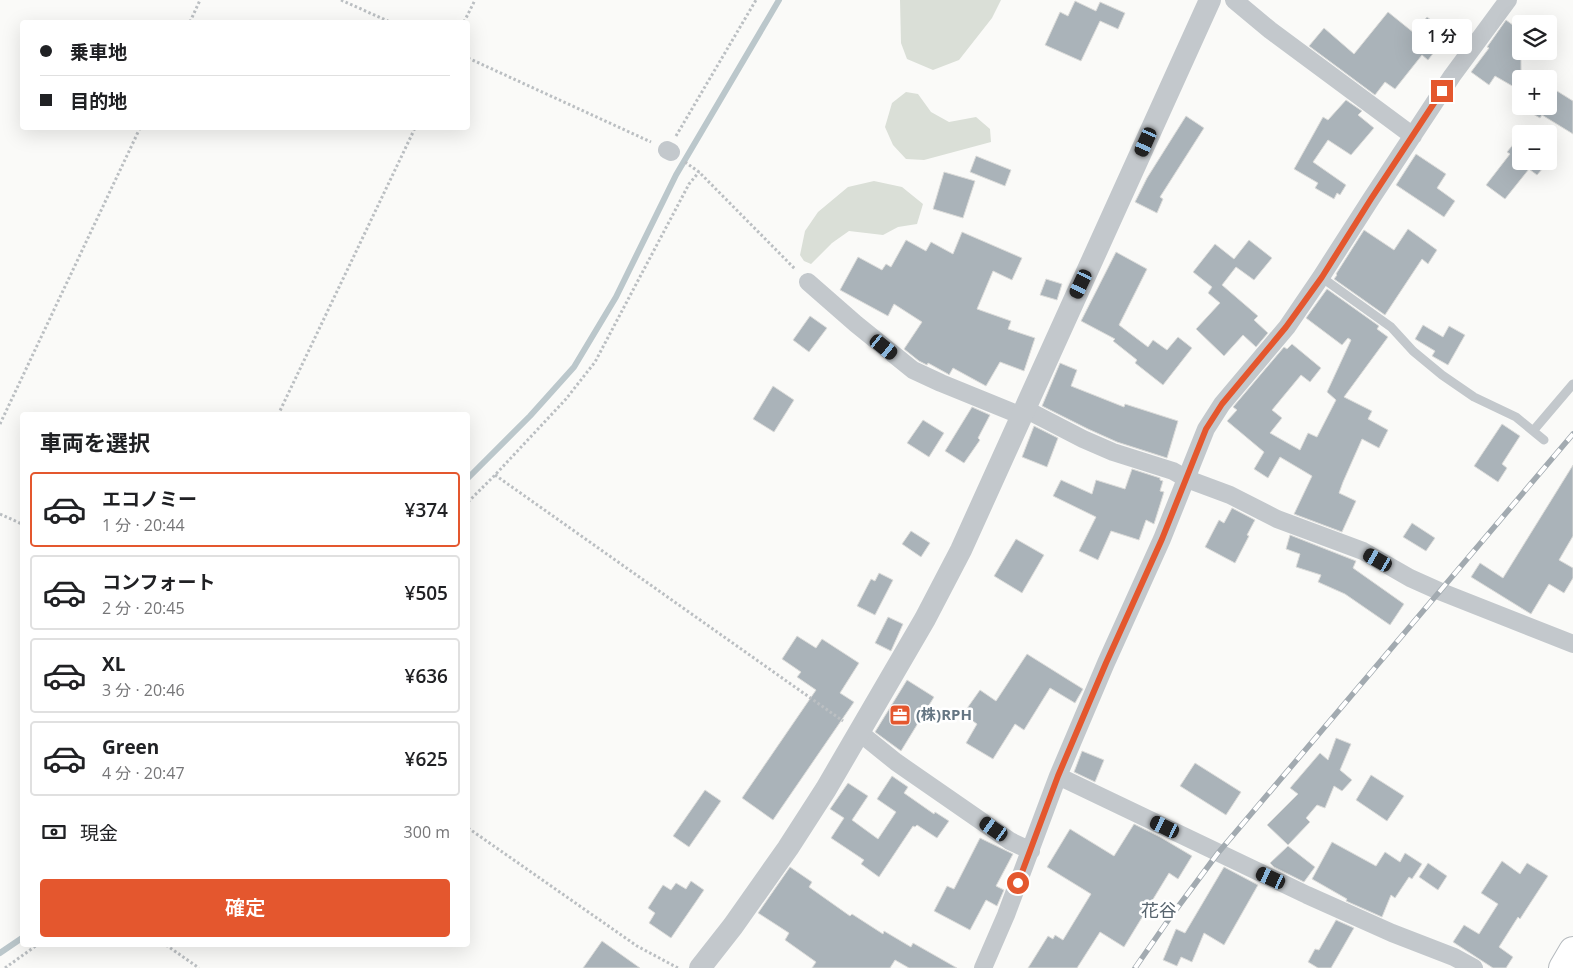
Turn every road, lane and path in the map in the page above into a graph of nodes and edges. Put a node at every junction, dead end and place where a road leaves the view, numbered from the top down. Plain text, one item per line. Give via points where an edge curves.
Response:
1 (200, 0) edge
2 (341, 0) edge
3 (475, 0) edge
4 (756, 0) edge
5 (1210, 0) edge
6 (1234, 0) edge
7 (1508, 0) edge
8 (191, 20) edge
9 (386, 20) edge
10 (465, 20) edge
11 (470, 59) edge
12 (139, 130) edge
13 (414, 130) edge
14 (1413, 136) junction
15 (689, 165) dead end
16 (699, 172) junction
17 (1322, 277) junction
18 (808, 282) joint
19 (1573, 384) edge
20 (279, 412) edge
21 (1023, 412) junction
22 (0, 424) edge
23 (1533, 431) junction
24 (1544, 440) dead end
25 (495, 476) junction
26 (1187, 478) junction
27 (470, 500) edge
28 (0, 514) edge
29 (20, 523) edge
30 (1573, 644) edge
31 (860, 733) junction
32 (1058, 776) junction
33 (470, 829) edge
34 (1031, 850) junction
35 (34, 947) edge
36 (169, 947) edge
37 (1573, 951) edge
38 (5, 968) edge
39 (199, 968) edge
40 (678, 968) edge
41 (700, 968) edge
42 (983, 968) edge
43 (1474, 968) edge
44 (1563, 968) edge

1 - 8 path
2 - 9 path
3 - 10 path
4 - 11 path via 669,151
5 - 21 street
6 - 14 street
7 - 14 street
12 - 22 path
13 - 20 path
14 - 17 street
15 - 16 path
16 - 18 path
16 - 25 path via 684,192 595,362 566,399
17 - 23 lane via 1391,327 1442,375 1474,397 1516,417
17 - 26 street via 1286,327 1222,404 1206,429
18 - 21 street via 913,370
19 - 23 lane
21 - 26 street via 1113,452
21 - 31 street via 961,550
23 - 24 lane
25 - 27 path
25 - 31 path
26 - 30 street via 1277,519 1363,550 1439,591
26 - 32 street
28 - 29 path
31 - 34 street via 1010,841
31 - 41 street via 788,848
32 - 34 street
32 - 43 street via 1307,895
33 - 40 path via 637,946
34 - 42 street
35 - 38 path
36 - 39 path
37 - 44 highway

